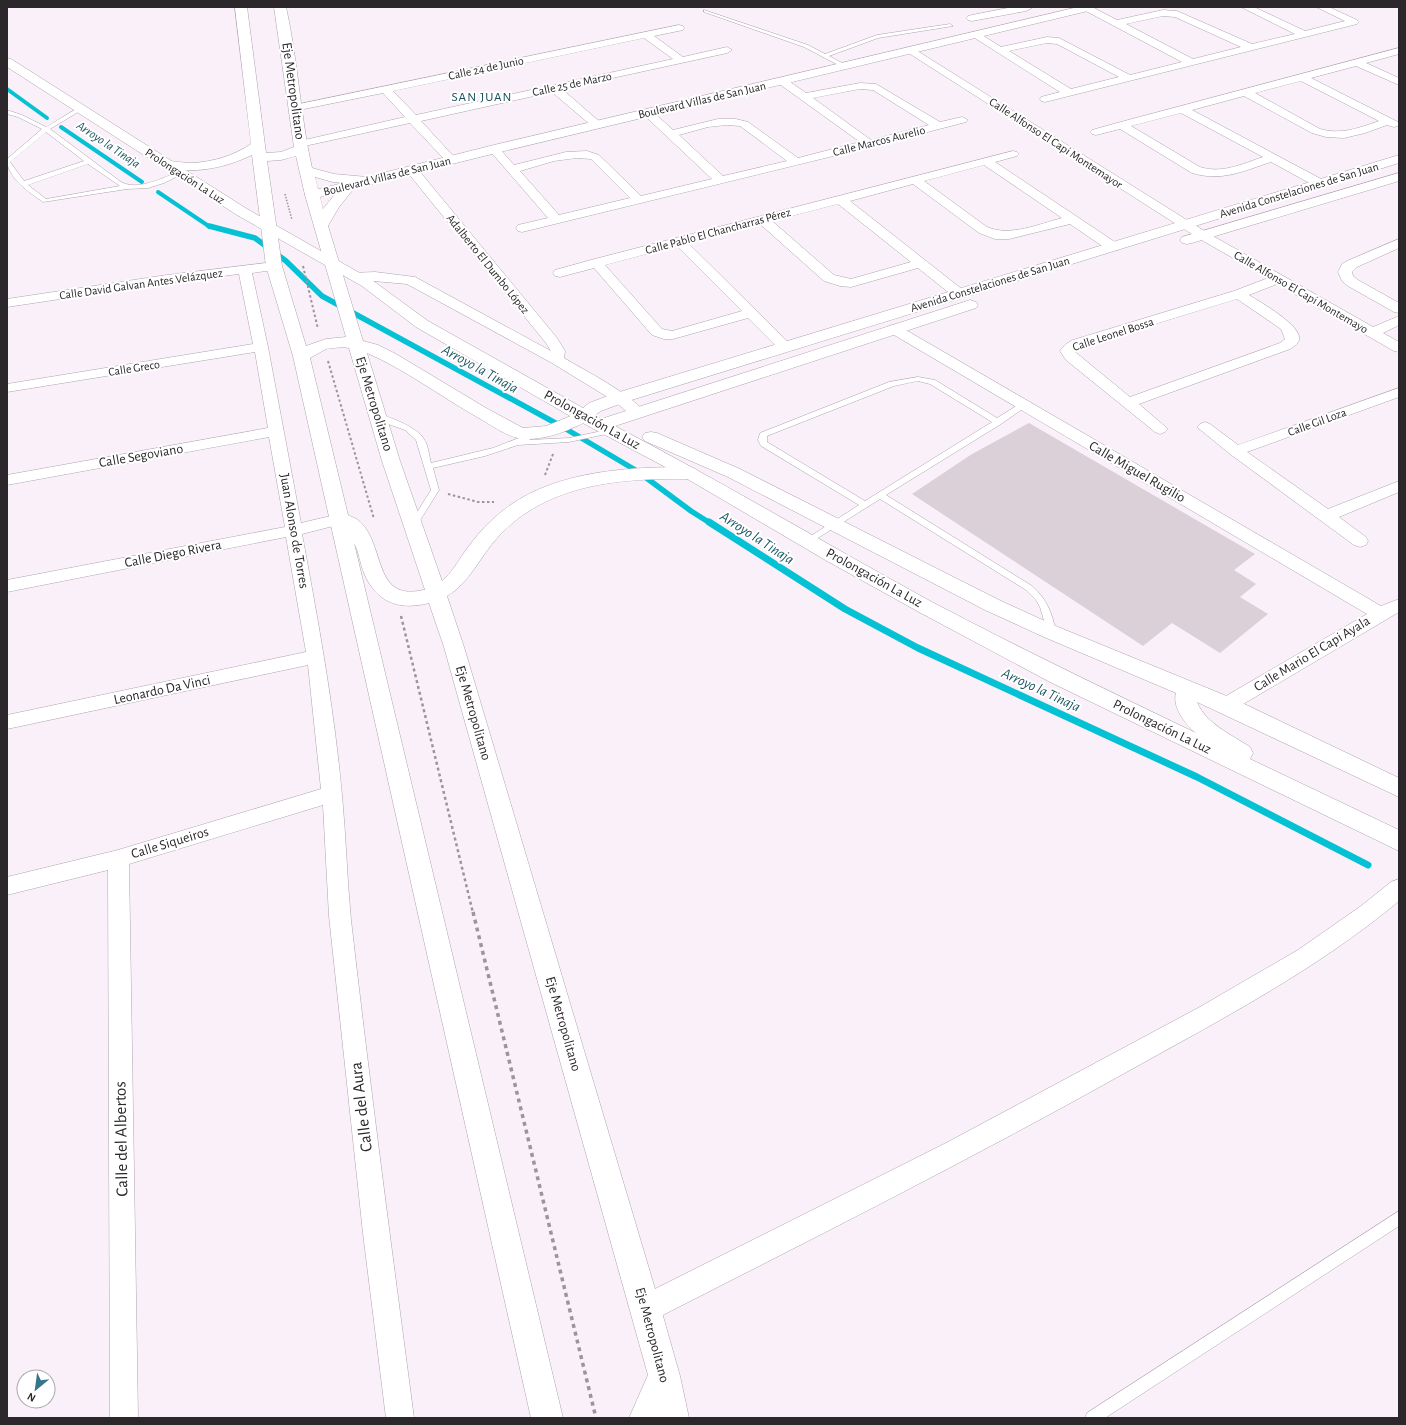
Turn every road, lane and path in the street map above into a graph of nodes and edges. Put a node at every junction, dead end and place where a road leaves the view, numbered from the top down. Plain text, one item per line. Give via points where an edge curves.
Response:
1 (241, 7) edge
2 (280, 7) edge
3 (979, 7) edge
4 (1031, 7) edge
5 (1045, 7) edge
6 (1246, 7) edge
7 (1321, 7) edge
8 (1089, 8) edge
9 (706, 11) dead end
10 (1068, 12) junction
11 (961, 22) junction
12 (1117, 23) junction
13 (679, 28) dead end
14 (975, 34) junction
15 (1302, 34) junction
16 (646, 35) junction
17 (941, 42) junction
18 (1249, 47) junction
19 (727, 50) dead end
20 (911, 50) junction
21 (1001, 50) junction
22 (1399, 51) edge
23 (825, 56) junction
24 (681, 60) junction
25 (7, 62) edge
26 (1192, 62) junction
27 (1358, 63) junction
28 (844, 66) junction
29 (1302, 77) junction
30 (1128, 78) junction
31 (782, 81) junction
32 (1399, 82) edge
33 (554, 88) junction
34 (385, 89) junction
35 (1069, 93) junction
36 (1247, 93) junction
37 (804, 97) junction
38 (1046, 99) dead end
39 (294, 108) junction
40 (80, 109) junction
41 (1182, 109) junction
42 (7, 112) edge
43 (648, 112) junction
44 (412, 119) junction
45 (962, 120) dead end
46 (1388, 121) junction
47 (597, 125) junction
48 (1121, 125) junction
49 (939, 126) junction
50 (1399, 127) edge
51 (46, 129) junction
52 (1096, 132) dead end
53 (671, 134) junction
54 (870, 144) junction
55 (301, 147) junction
56 (494, 149) junction
57 (258, 151) junction
58 (1013, 154) dead end
59 (1272, 158) junction
60 (1399, 159) edge
61 (451, 160) junction
62 (87, 162) junction
63 (796, 162) junction
64 (985, 162) junction
65 (168, 165) junction
66 (306, 170) junction
67 (412, 170) junction
68 (512, 170) junction
69 (181, 174) junction
70 (1399, 177) edge
71 (720, 180) junction
72 (915, 180) junction
73 (367, 181) junction
74 (1319, 183) junction
75 (23, 184) junction
76 (349, 186) junction
77 (127, 187) junction
78 (312, 195) junction
79 (840, 199) junction
80 (638, 200) junction
81 (556, 219) junction
82 (1073, 219) junction
83 (763, 220) junction
84 (1185, 225) junction
85 (321, 226) junction
86 (522, 228) dead end
87 (1202, 235) junction
88 (680, 242) junction
89 (1399, 242) edge
90 (1172, 244) dead end
91 (271, 246) junction
92 (1113, 247) junction
93 (331, 263) junction
94 (921, 263) junction
95 (596, 264) junction
96 (303, 268) dead end
97 (245, 269) junction
98 (560, 273) dead end
99 (1278, 279) junction
100 (362, 280) junction
101 (1026, 288) dead end
102 (958, 293) junction
103 (1239, 294) junction
104 (7, 303) edge
105 (1399, 309) edge
106 (751, 313) junction
107 (532, 317) junction
108 (1399, 320) edge
109 (498, 328) junction
110 (894, 329) junction
111 (1372, 333) junction
112 (354, 338) junction
113 (323, 345) junction
114 (261, 347) junction
115 (785, 347) junction
116 (1399, 348) edge
117 (301, 356) junction
118 (557, 360) junction
119 (7, 388) edge
120 (1399, 392) edge
121 (619, 398) junction
122 (1129, 402) junction
123 (656, 405) junction
124 (1024, 406) junction
125 (636, 412) junction
126 (377, 417) junction
127 (597, 422) junction
128 (998, 422) junction
129 (1205, 427) dead end
130 (1160, 429) dead end
131 (275, 431) junction
132 (547, 436) junction
133 (517, 444) junction
134 (1235, 451) junction
135 (428, 466) junction
136 (690, 473) junction
137 (734, 473) junction
138 (544, 475) dead end
139 (7, 480) edge
140 (1399, 486) edge
141 (435, 490) junction
142 (880, 495) junction
143 (496, 502) dead end
144 (865, 505) junction
145 (1327, 516) junction
146 (339, 519) junction
147 (374, 520) dead end
148 (835, 524) junction
149 (413, 525) junction
150 (294, 530) junction
151 (807, 541) junction
152 (1360, 541) dead end
153 (7, 586) edge
154 (436, 594) junction
155 (399, 598) junction
156 (1399, 605) edge
157 (1381, 614) junction
158 (1051, 632) junction
159 (316, 658) junction
160 (1188, 689) junction
161 (1226, 705) junction
162 (7, 722) edge
163 (1399, 788) edge
164 (332, 794) junction
165 (1307, 797) junction
166 (1399, 841) edge
167 (118, 859) junction
168 (7, 886) edge
169 (1399, 888) edge
170 (1399, 1218) edge
171 (645, 1309) junction
172 (664, 1376) junction
173 (549, 1415) edge
174 (124, 1418) edge
175 (400, 1418) edge
176 (596, 1418) edge
177 (646, 1418) edge
178 (673, 1418) edge
179 (1092, 1418) edge

1 - 57 main road
2 - 39 main road, Eje Metropolitano via 285,28
3 - 11 main road via 979,12
4 - 11 main road
5 - 10 main road
5 - 14 main road via 1020,18 977,31
6 - 15 street
7 - 15 street via 1354,22
8 - 10 main road, Boulevard Villas de San Juan
8 - 12 street
9 - 23 lane via 806,46
10 - 14 main road, Boulevard Villas de San Juan
11 - 17 main road via 940,33
11 - 23 lane via 877,37
12 - 18 street via 1164,13 1177,14
12 - 26 street
13 - 16 street, Calle 24 de Junio
14 - 17 main road, Boulevard Villas de San Juan
14 - 21 street
15 - 18 street
16 - 24 street
16 - 34 street, Calle 24 de Junio
17 - 20 main road, Boulevard Villas de San Juan
18 - 26 street
19 - 24 street, Calle 25 de Marzo
20 - 28 main road, Boulevard Villas de San Juan
20 - 84 street, Calle Alfonso El Capi Montemayor
21 - 30 street via 1047,40 1059,41
21 - 35 street
22 - 27 street
23 - 28 lane
24 - 33 street, Calle 25 de Marzo
25 - 40 main road, Prolongación La Luz
26 - 30 street
27 - 29 street
27 - 32 street
28 - 31 main road, Boulevard Villas de San Juan
29 - 36 street
29 - 46 street
30 - 35 street
31 - 37 street
31 - 43 main road, Boulevard Villas de San Juan
33 - 44 street, Calle 25 de Marzo
33 - 47 street
34 - 39 street, Calle 24 de Junio
34 - 44 street
35 - 38 street
36 - 41 street
36 - 46 street via 1327,135 1344,136
37 - 49 street via 860,86 876,87
37 - 54 street
39 - 55 main road, Eje Metropolitano
40 - 51 lane
40 - 65 main road, Prolongación La Luz
41 - 48 street
41 - 59 street
42 - 51 lane
43 - 47 main road, Boulevard Villas de San Juan
43 - 53 street
44 - 55 street, Calle 25 de Marzo
44 - 61 street
45 - 49 street, Calle Marcos Aurelio
46 - 50 street
47 - 56 main road, Boulevard Villas de San Juan
48 - 52 street
48 - 59 street via 1196,170 1210,174 1224,173
49 - 54 street, Calle Marcos Aurelio
51 - 62 lane
51 - 75 lane via 7,162
53 - 63 street via 725,121 738,122
53 - 71 street
54 - 63 street, Calle Marcos Aurelio
55 - 57 main road via 289,155 280,157
55 - 66 main road, Eje Metropolitano
56 - 61 main road, Boulevard Villas de San Juan
56 - 68 street
57 - 65 main road via 210,165
57 - 91 main road
58 - 64 street, Calle Pablo El Chancharras Pérez
59 - 74 street
60 - 74 main road, Avenida Constelaciones de San Juan
61 - 67 main road, Boulevard Villas de San Juan
62 - 75 lane
62 - 77 lane
63 - 71 street, Calle Marcos Aurelio
64 - 72 street, Calle Pablo El Chancharras Pérez
64 - 82 street
65 - 69 main road, Prolongación La Luz
66 - 73 main road via 333,178
66 - 78 main road, Eje Metropolitano
67 - 73 main road, Boulevard Villas de San Juan
67 - 107 street, Adalberto El Dumbo López
68 - 80 street via 572,155 590,155
68 - 81 street
69 - 77 lane via 142,187
69 - 91 main road, Prolongación La Luz via 242,212
70 - 87 main road, Avenida Constelaciones de San Juan
71 - 80 street, Calle Marcos Aurelio
72 - 79 street, Calle Pablo El Chancharras Pérez
72 - 82 street via 983,230 995,235 1009,235
73 - 76 main road, Boulevard Villas de San Juan
74 - 84 main road, Avenida Constelaciones de San Juan
75 - 77 lane via 45,201
76 - 78 main road, Boulevard Villas de San Juan
76 - 85 main road via 333,205
78 - 85 main road, Eje Metropolitano
79 - 83 street, Calle Pablo El Chancharras Pérez
79 - 94 street
80 - 81 street, Calle Marcos Aurelio
81 - 86 street, Calle Marcos Aurelio
82 - 92 street
83 - 88 street, Calle Pablo El Chancharras Pérez
83 - 94 street via 829,278 840,282 851,283
84 - 87 street, Calle Alfonso El Capi Montemayor
84 - 92 main road, Avenida Constelaciones de San Juan
85 - 93 main road, Eje Metropolitano
87 - 90 main road, Avenida Constelaciones de San Juan
87 - 99 street, Calle Alfonso El Capi Montemayo
88 - 95 street, Calle Pablo El Chancharras Pérez
88 - 106 street
89 - 105 street via 1352,264 1345,272 1353,283
91 - 93 main road, Prolongación La Luz
91 - 97 street, Calle David Galvan Antes Velázquez
91 - 117 main road
92 - 102 main road, Avenida Constelaciones de San Juan
93 - 100 main road, Prolongación La Luz
93 - 112 main road, Eje Metropolitano
94 - 102 street
95 - 98 street, Calle Pablo El Chancharras Pérez
95 - 106 street via 657,332 664,335 673,335
96 - 113 path
97 - 104 street, Calle David Galvan Antes Velázquez
97 - 114 street, Juan Alonso de Torres
99 - 103 street, Calle Leonel Bossa
99 - 111 street, Calle Alfonso El Capi Montemayo
100 - 109 street via 375,276 410,280
100 - 127 main road, Prolongación La Luz via 410,300
101 - 110 main road, Avenida Constelaciones de San Juan
102 - 115 main road, Avenida Constelaciones de San Juan
103 - 122 street via 1287,327 1292,340 1285,346
103 - 122 street, Calle Leonel Bossa via 1068,348 1071,357
106 - 115 street
107 - 109 street
107 - 118 street, Adalberto El Dumbo López via 558,350
108 - 111 street
109 - 118 street
110 - 123 main road, Avenida Constelaciones de San Juan
110 - 124 street, Calle Miguel Rugilio
111 - 116 street, Calle Alfonso El Capi Montemayo
112 - 113 main road
112 - 126 main road, Eje Metropolitano
112 - 132 main road via 510,428 520,433
113 - 117 main road
113 - 147 path
114 - 119 street, Calle Greco
114 - 131 street, Juan Alonso de Torres
115 - 121 main road, Avenida Constelaciones de San Juan
117 - 146 main road
118 - 121 street
120 - 134 street, Calle Gil Loza
121 - 125 street
121 - 127 main road, Avenida Constelaciones de San Juan
122 - 130 street, Calle Leonel Bossa
123 - 125 main road, Avenida Constelaciones de San Juan
123 - 137 main road via 656,419 659,424
124 - 128 lane
124 - 157 street, Calle Miguel Rugilio
125 - 127 main road, Avenida Constelaciones de San Juan
126 - 135 lane via 408,428 420,439
126 - 149 main road, Eje Metropolitano
127 - 132 main road
127 - 132 lane via 569,440
127 - 136 main road, Prolongación La Luz
127 - 137 main road, Prolongación La Luz via 662,442
128 - 142 lane
128 - 144 lane via 932,382 918,379 892,384 763,435 764,444
129 - 134 street
131 - 139 street, Calle Segoviano
131 - 150 street, Juan Alonso de Torres
132 - 133 lane
132 - 133 lane
132 - 138 path
133 - 135 lane
134 - 145 street
135 - 141 lane
136 - 151 main road, Prolongación La Luz
136 - 154 main road via 660,472 619,476 574,484 546,494 520,507 498,526 481,543 453,582
137 - 148 main road, Prolongación La Luz
140 - 145 street
141 - 143 path via 478,502
141 - 149 lane
142 - 144 lane
142 - 158 lane via 1039,596 1047,610
144 - 148 lane
145 - 152 street
146 - 150 street, Calle Diego Rivera
146 - 155 main road via 354,526 364,541 377,583 386,592
146 - 173 main road
148 - 151 lane
148 - 158 main road, Prolongación La Luz via 992,605
149 - 154 main road, Eje Metropolitano
150 - 153 street, Calle Diego Rivera
150 - 159 street, Juan Alonso de Torres
151 - 165 main road, Prolongación La Luz via 1058,676
154 - 155 main road via 419,598
154 - 171 main road, Eje Metropolitano via 454,647
155 - 176 path
156 - 157 street, Calle Mario El Capi Ayala
157 - 161 street, Calle Mario El Capi Ayala
158 - 160 main road, Prolongación La Luz
159 - 162 street, Leonardo Da Vinci
159 - 164 street, Juan Alonso de Torres
160 - 161 main road, Prolongación La Luz
160 - 165 main road via 1185,700 1188,710 1197,721
161 - 163 main road, Prolongación La Luz
164 - 167 street, Calle Siqueiros
164 - 175 street, Calle del Aura via 340,916
165 - 166 main road, Prolongación La Luz
167 - 168 street, Calle Siqueiros
167 - 174 street, Calle del Albertos
169 - 171 street via 1331,940 1258,986 974,1141
170 - 179 lane
171 - 172 main road, Eje Metropolitano
172 - 177 main road
172 - 178 main road, Eje Metropolitano

